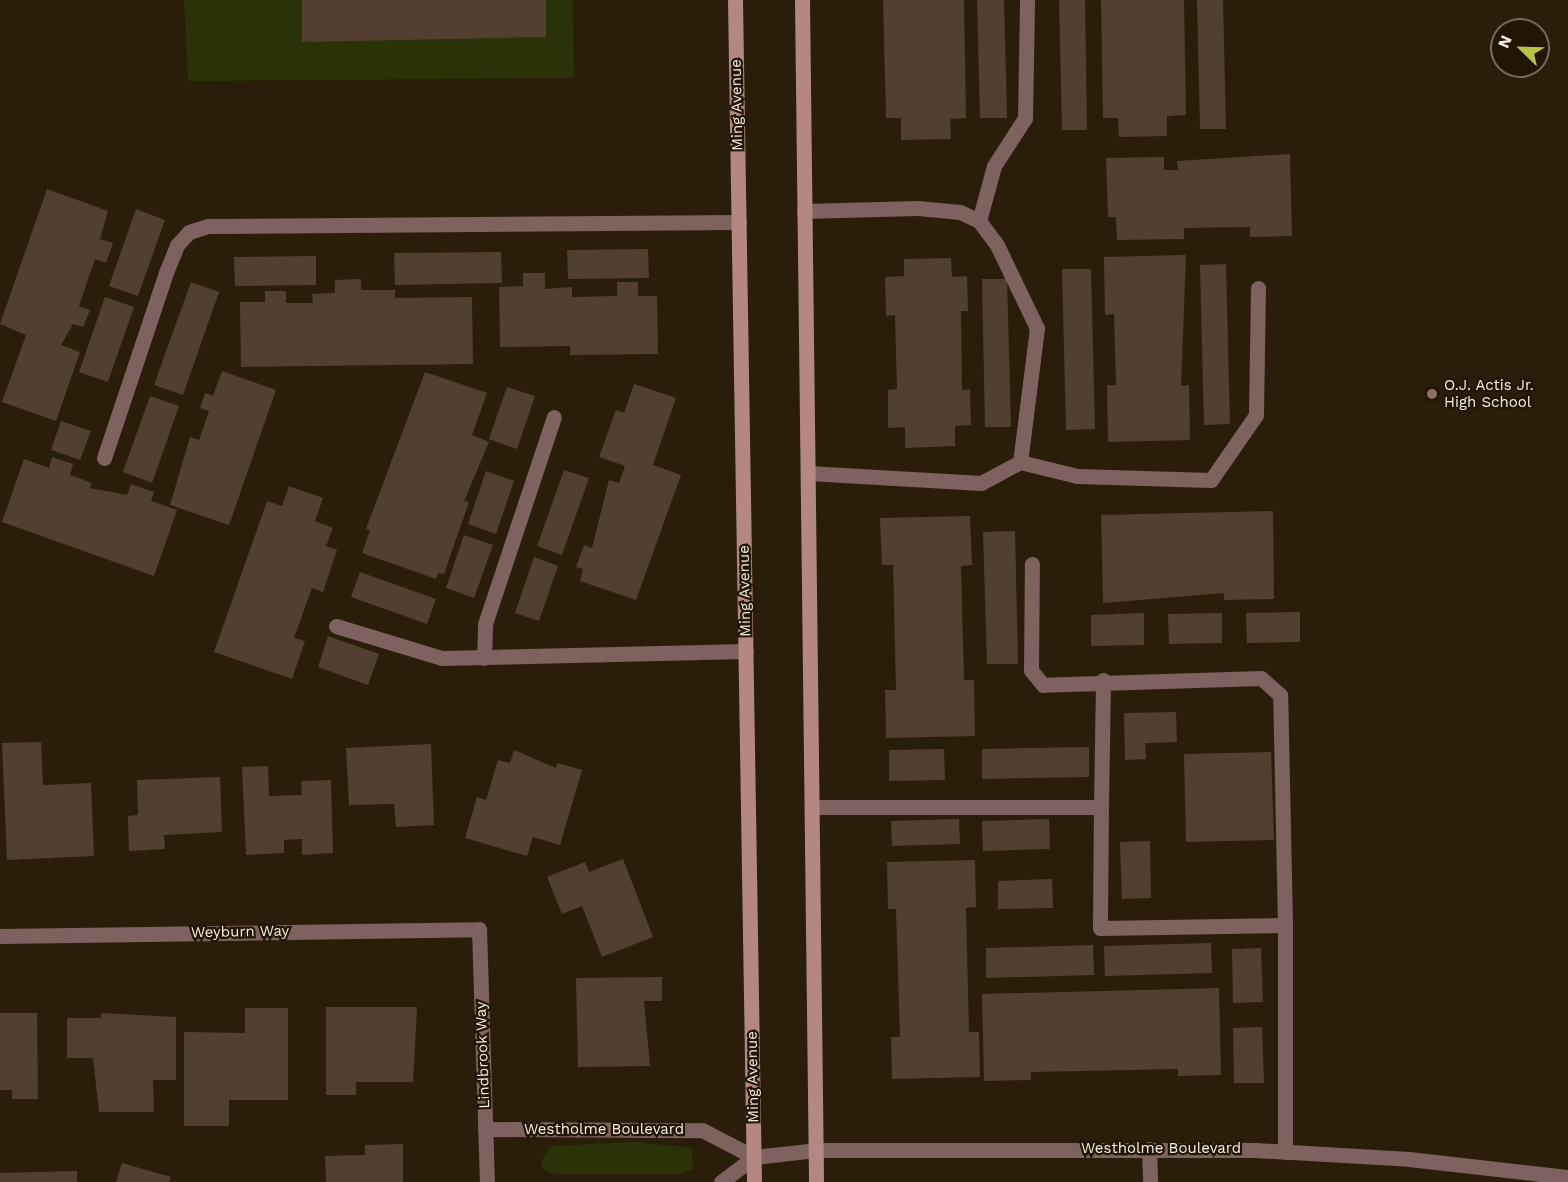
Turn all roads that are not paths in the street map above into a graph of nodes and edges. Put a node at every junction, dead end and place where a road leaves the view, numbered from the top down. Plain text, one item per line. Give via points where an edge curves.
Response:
1 (735, 0) edge
2 (802, 0) edge
3 (1027, 0) edge
4 (804, 211) junction
5 (979, 221) junction
6 (739, 222) junction
7 (1258, 288) dead end
8 (554, 417) dead end
9 (104, 458) dead end
10 (1020, 462) junction
11 (808, 473) junction
12 (1032, 564) dead end
13 (336, 626) dead end
14 (746, 651) junction
15 (484, 658) junction
16 (1103, 680) junction
17 (812, 807) junction
18 (1101, 807) junction
19 (1285, 925) junction
20 (479, 929) joint
21 (0, 936) edge
22 (485, 1130) junction
23 (1149, 1149) junction
24 (816, 1150) junction
25 (1285, 1152) junction
26 (754, 1156) junction
27 (1568, 1177) edge
28 (486, 1182) edge
29 (721, 1182) edge
30 (754, 1182) edge
31 (816, 1182) edge
32 (1150, 1182) edge

1 - 6 main road, Ming Avenue
2 - 4 main road
3 - 5 street via 1025,117 994,166
4 - 5 street via 918,208 960,212
4 - 11 main road
5 - 10 street via 997,245 1037,328
6 - 9 street via 208,226 189,232 177,245 167,270
6 - 14 main road, Ming Avenue
7 - 10 street via 1256,415 1211,480 1077,476
8 - 15 street via 485,624
10 - 11 street via 981,483
11 - 17 main road
12 - 16 street via 1031,670 1042,685
13 - 15 street via 442,658
14 - 15 street
14 - 26 main road, Ming Avenue
16 - 18 street
16 - 19 street via 1261,678 1280,695
17 - 18 street
17 - 24 main road
18 - 19 street via 1100,928
19 - 25 street
20 - 21 street, Weyburn Way
20 - 22 street, Lindbrook Way
22 - 26 street, Westholme Boulevard via 702,1130
22 - 28 street, Lindbrook Way
23 - 24 street, Westholme Boulevard
23 - 25 street, Westholme Boulevard
23 - 32 street
24 - 26 street, Westholme Boulevard
24 - 31 main road
25 - 27 street, Westholme Boulevard
26 - 29 street
26 - 30 main road, Ming Avenue

